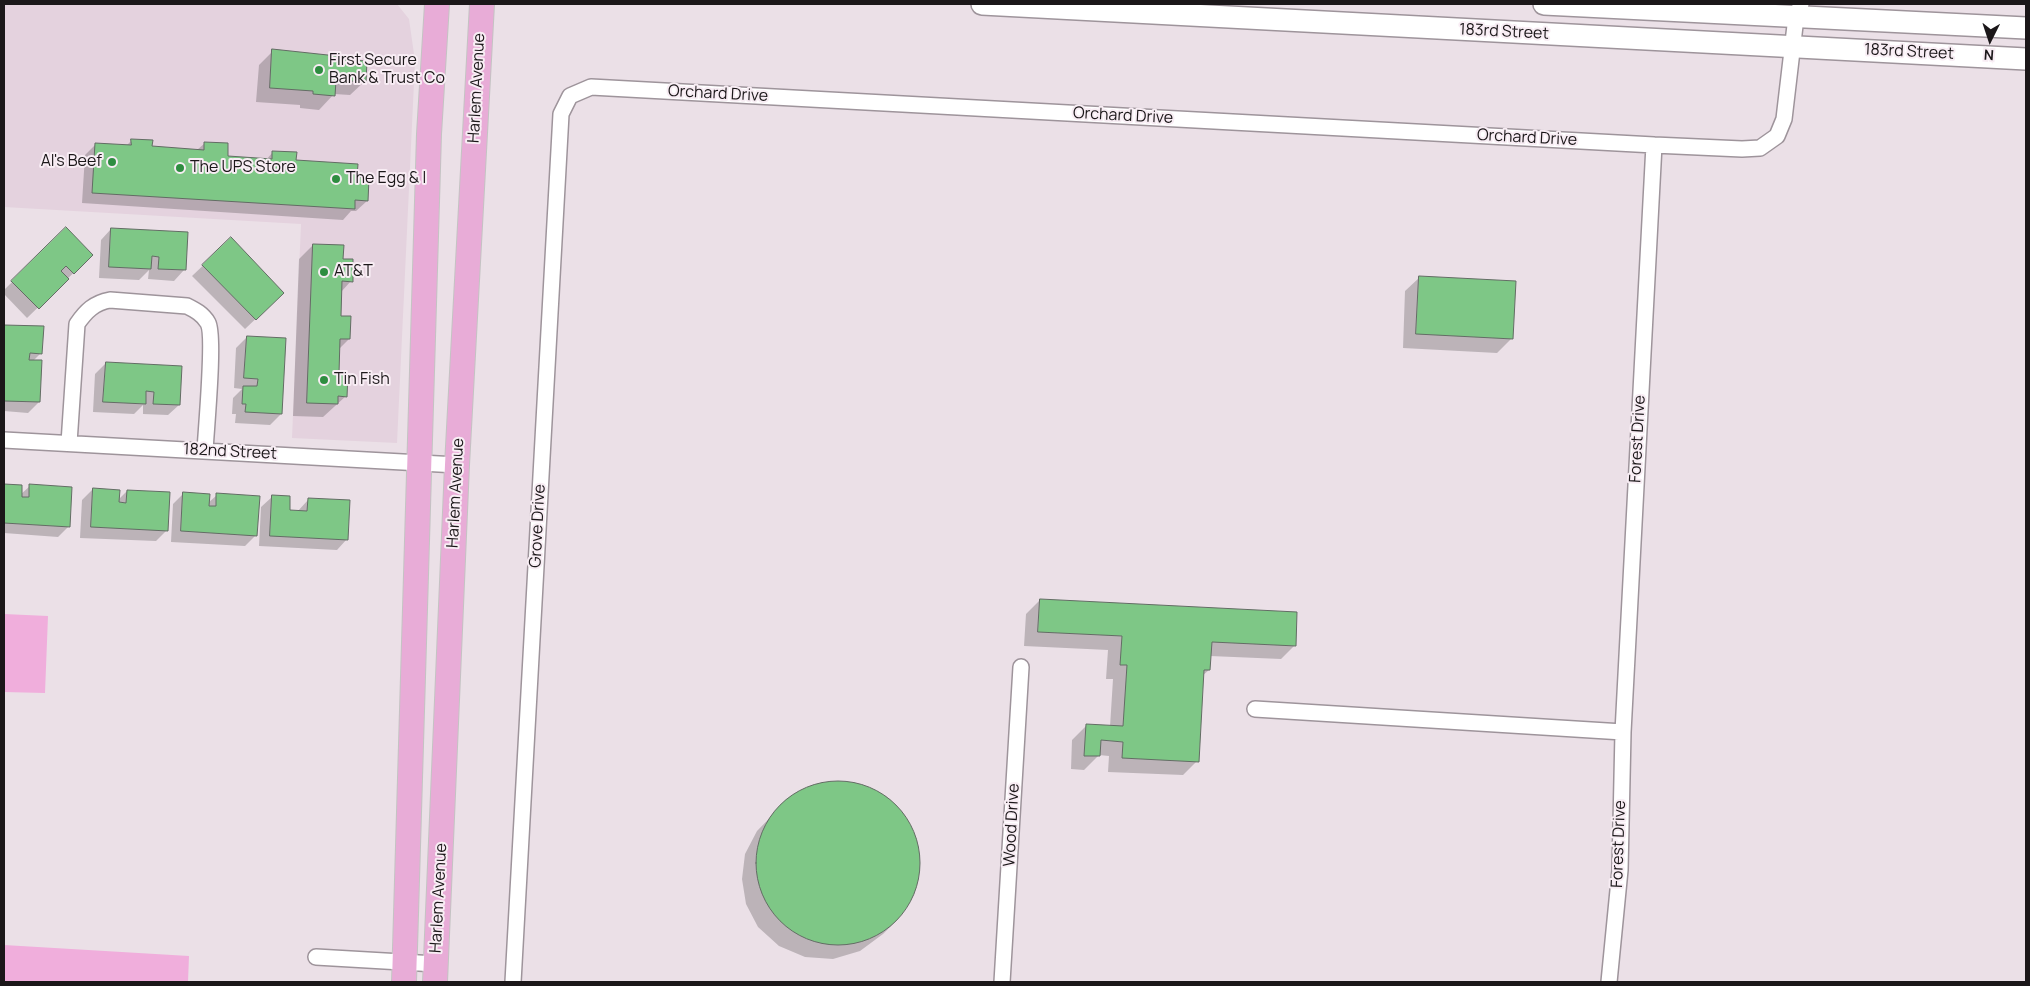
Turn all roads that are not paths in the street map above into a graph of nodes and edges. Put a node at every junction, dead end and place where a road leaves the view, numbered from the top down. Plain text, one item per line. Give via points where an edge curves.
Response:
1 (437, 4) edge
2 (482, 4) edge
3 (982, 4) edge
4 (1544, 4) edge
5 (1795, 8) edge
6 (1175, 9) edge
7 (2026, 28) edge
8 (1793, 46) junction
9 (2026, 59) edge
10 (591, 87) joint
11 (1654, 145) junction
12 (4, 440) edge
13 (69, 443) junction
14 (205, 451) junction
15 (421, 463) junction
16 (457, 465) junction
17 (1021, 667) dead end
18 (1255, 709) dead end
19 (1623, 732) junction
20 (316, 957) dead end
21 (405, 972) edge
22 (435, 973) edge
23 (513, 982) edge
24 (1002, 982) edge
25 (1609, 982) edge

1 - 15 main road, Harlem Avenue via 429,134
2 - 16 main road, Harlem Avenue
3 - 6 street, 183rd Street
4 - 5 street, 183rd Street
5 - 7 street, 183rd Street
5 - 8 street
6 - 8 street, 183rd Street
8 - 9 street, 183rd Street
8 - 11 street via 1784,119 1777,136 1760,148
10 - 11 street, Orchard Drive
10 - 23 street, Grove Drive via 570,96 560,114
11 - 19 street, Forest Drive
12 - 13 street, 182nd Street
13 - 14 street, 182nd Street
13 - 14 street via 77,324 86,311 99,302 110,300 187,306 197,310 208,324
14 - 15 street, 182nd Street
15 - 16 street, 182nd Street
15 - 21 main road, Harlem Avenue
16 - 22 main road, Harlem Avenue
17 - 24 street, Wood Drive
18 - 19 street
19 - 25 street, Forest Drive via 1620,870
20 - 21 street
21 - 22 street

